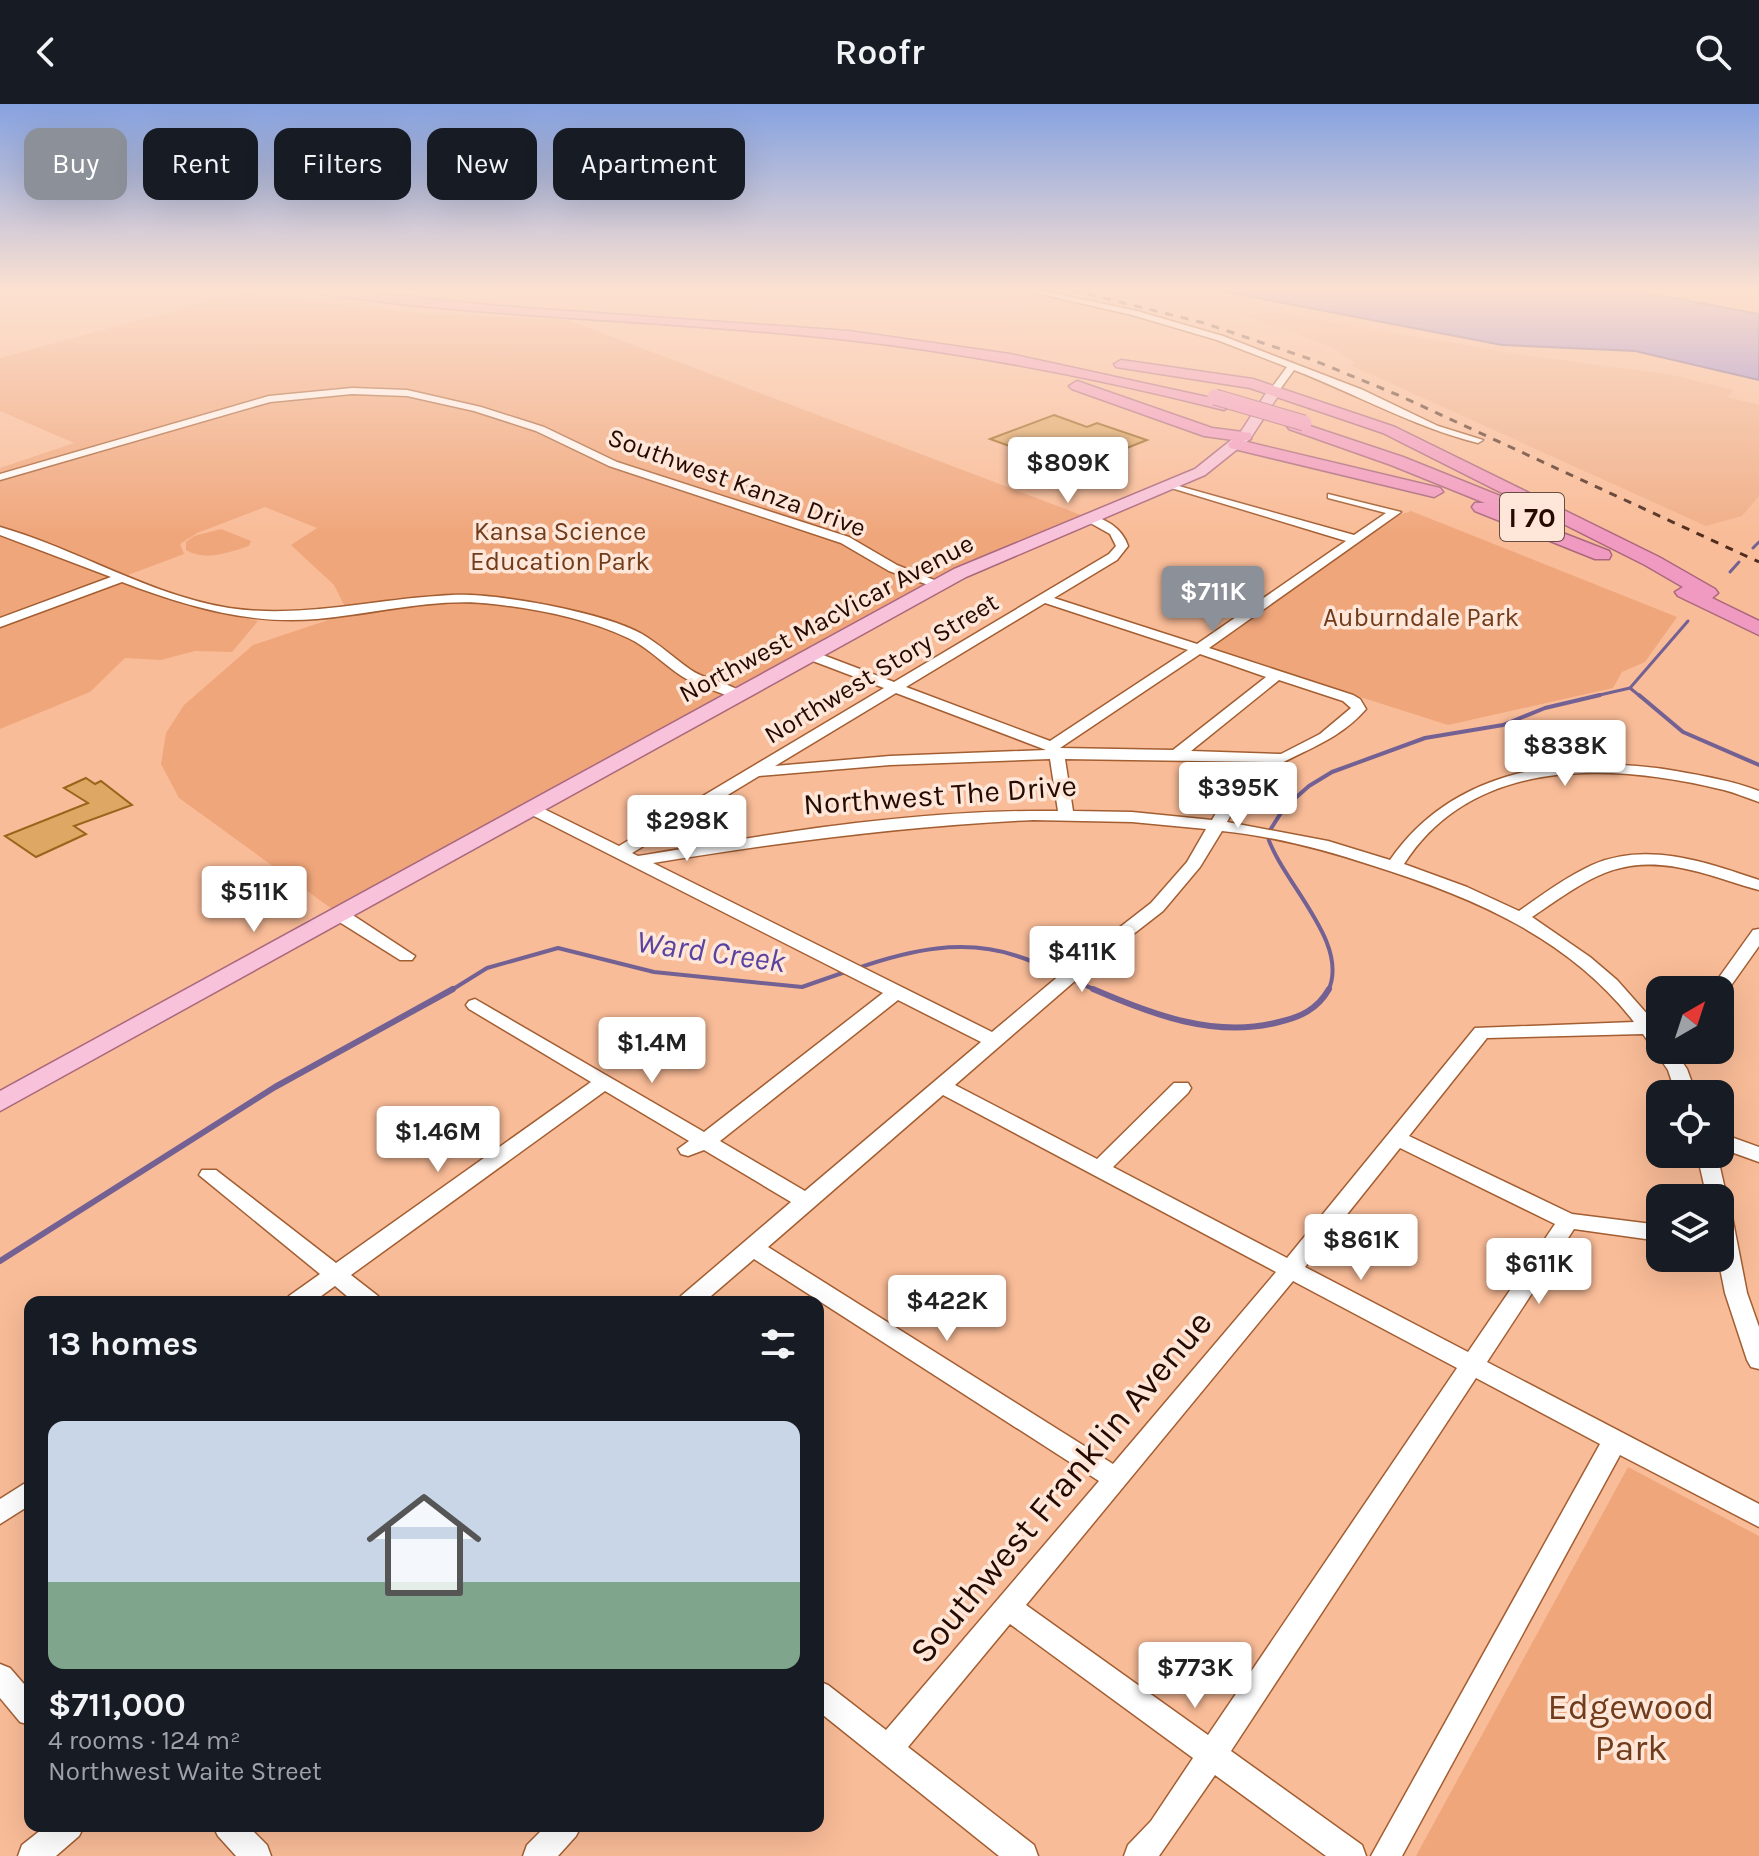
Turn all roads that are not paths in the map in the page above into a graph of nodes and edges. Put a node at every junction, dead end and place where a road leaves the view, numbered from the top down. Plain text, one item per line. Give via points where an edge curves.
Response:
1 (1029, 372) edge
2 (1079, 372) edge
3 (1099, 372) edge
4 (1179, 372) edge
5 (1288, 372) edge
6 (1302, 372) edge
7 (1275, 390) junction
8 (1220, 401) junction
9 (1300, 424) junction
10 (1210, 433) junction
11 (1240, 440) junction
12 (1478, 440) dead end
13 (1219, 460) junction
14 (0, 476) edge
15 (1172, 485) junction
16 (1332, 496) dead end
17 (1089, 518) junction
18 (0, 531) edge
19 (1356, 540) junction
20 (123, 577) junction
21 (1656, 578) junction
22 (938, 584) junction
23 (1708, 593) junction
24 (1046, 599) junction
25 (1759, 618) edge
26 (0, 623) edge
27 (1759, 629) edge
28 (1199, 649) junction
29 (810, 655) junction
30 (1272, 673) junction
31 (894, 688) junction
32 (738, 695) junction
33 (1054, 750) junction
34 (1178, 754) junction
35 (1282, 758) junction
36 (751, 773) junction
37 (1756, 796) edge
38 (532, 809) junction
39 (1066, 815) junction
40 (1218, 825) junction
41 (621, 852) junction
42 (638, 861) junction
43 (1395, 865) junction
44 (1759, 885) edge
45 (339, 914) junction
46 (1521, 917) junction
47 (1759, 934) edge
48 (406, 956) dead end
49 (1729, 976) edge
50 (896, 992) junction
51 (475, 1005) dead end
52 (1646, 1026) edge
53 (996, 1042) junction
54 (1646, 1044) edge
55 (604, 1082) junction
56 (943, 1087) junction
57 (1181, 1088) dead end
58 (0, 1102) edge
59 (1397, 1138) junction
60 (697, 1145) junction
61 (1734, 1145) edge
62 (1759, 1155) edge
63 (1099, 1169) junction
64 (209, 1175) dead end
65 (807, 1202) junction
66 (1568, 1221) junction
67 (1646, 1231) edge
68 (753, 1248) junction
69 (1289, 1271) junction
70 (1731, 1272) edge
71 (335, 1275) junction
72 (305, 1296) edge
73 (362, 1296) edge
74 (696, 1296) edge
75 (1759, 1360) edge
76 (1472, 1366) junction
77 (1615, 1440) junction
78 (1116, 1479) junction
79 (24, 1495) edge
80 (0, 1513) edge
81 (1759, 1516) edge
82 (1008, 1607) junction
83 (0, 1677) edge
84 (824, 1699) edge
85 (24, 1705) edge
86 (888, 1749) junction
87 (1211, 1754) junction
88 (62, 1832) edge
89 (234, 1832) edge
90 (560, 1832) edge
91 (33, 1856) edge
92 (256, 1856) edge
93 (538, 1856) edge
94 (1023, 1856) edge
95 (1139, 1856) edge
96 (1351, 1856) edge
97 (1386, 1856) edge

1 - 10 highway
2 - 8 highway, I 70
3 - 8 highway, I 70
4 - 7 highway
5 - 7 street, Northwest MacVicar Avenue
6 - 12 street via 1434,428
7 - 11 main road, Northwest MacVicar Avenue
7 - 23 highway via 1432,449
8 - 9 highway, I 70, bridge
9 - 21 highway, I 70 via 1485,496
9 - 23 highway, I 70 via 1407,457 1495,492
10 - 11 highway
10 - 13 highway via 1222,443
11 - 13 main road, Northwest MacVicar Avenue
11 - 21 highway via 1454,498
13 - 15 main road, Northwest MacVicar Avenue
14 - 22 street, Southwest Kanza Drive via 269,399 330,392 407,393 540,429 613,464 845,540 893,568
15 - 17 main road, Northwest MacVicar Avenue
15 - 19 street
16 - 19 street via 1395,512
17 - 22 main road, Northwest MacVicar Avenue
17 - 24 street, Northwest Story Street via 1119,534 1122,546
18 - 20 street
19 - 28 street
20 - 26 street
20 - 32 street via 198,605 261,615 315,615 452,599 516,604 636,636 689,675
21 - 27 highway, I 70
22 - 29 main road, Northwest MacVicar Avenue
23 - 25 highway, I 70
24 - 28 street
24 - 31 street, Northwest Story Street
28 - 30 street
28 - 33 street
29 - 31 street
29 - 32 main road, Northwest MacVicar Avenue
30 - 34 street via 1273,678
30 - 35 street via 1358,704 1358,711 1333,731
31 - 33 street
31 - 36 street, Northwest Story Street
32 - 38 main road, Northwest MacVicar Avenue
33 - 34 street
33 - 36 street via 856,761
33 - 39 street
34 - 35 street
35 - 40 street via 1239,787
36 - 41 street, Northwest Story Street
37 - 43 street via 1626,769 1534,771 1455,802
38 - 41 street
38 - 45 main road, Northwest MacVicar Avenue
39 - 40 street, Northwest The Drive
39 - 42 street, Northwest The Drive via 969,817 796,833
40 - 43 street, Northwest The Drive via 1301,839
40 - 53 street via 1157,907
41 - 42 street
42 - 50 street
43 - 46 street, Northwest The Drive
44 - 46 street via 1658,859 1626,860 1604,866
45 - 48 street
45 - 58 main road, Northwest MacVicar Avenue
46 - 52 street, Northwest The Drive via 1594,966
47 - 49 street
50 - 53 street
50 - 60 street
51 - 55 street
53 - 56 street
54 - 59 street, Southwest Franklin Avenue via 1482,1032
55 - 60 street
55 - 71 street
56 - 63 street
56 - 65 street
57 - 63 street
59 - 66 street
59 - 69 street, Southwest Franklin Avenue
60 - 65 street
61 - 62 street
63 - 69 street
64 - 71 street
65 - 68 street
66 - 67 street
66 - 76 street
68 - 74 street
68 - 78 street
69 - 76 street
69 - 78 street, Southwest Franklin Avenue
70 - 75 street
71 - 72 street
71 - 73 street
76 - 77 street
76 - 87 street
77 - 81 street
77 - 97 street
78 - 82 street, Southwest Franklin Avenue
79 - 80 street
82 - 86 street, Southwest Franklin Avenue
82 - 87 street
83 - 85 street
84 - 86 street
86 - 94 street
87 - 95 street
87 - 96 street
88 - 91 street
89 - 92 street
90 - 93 street

